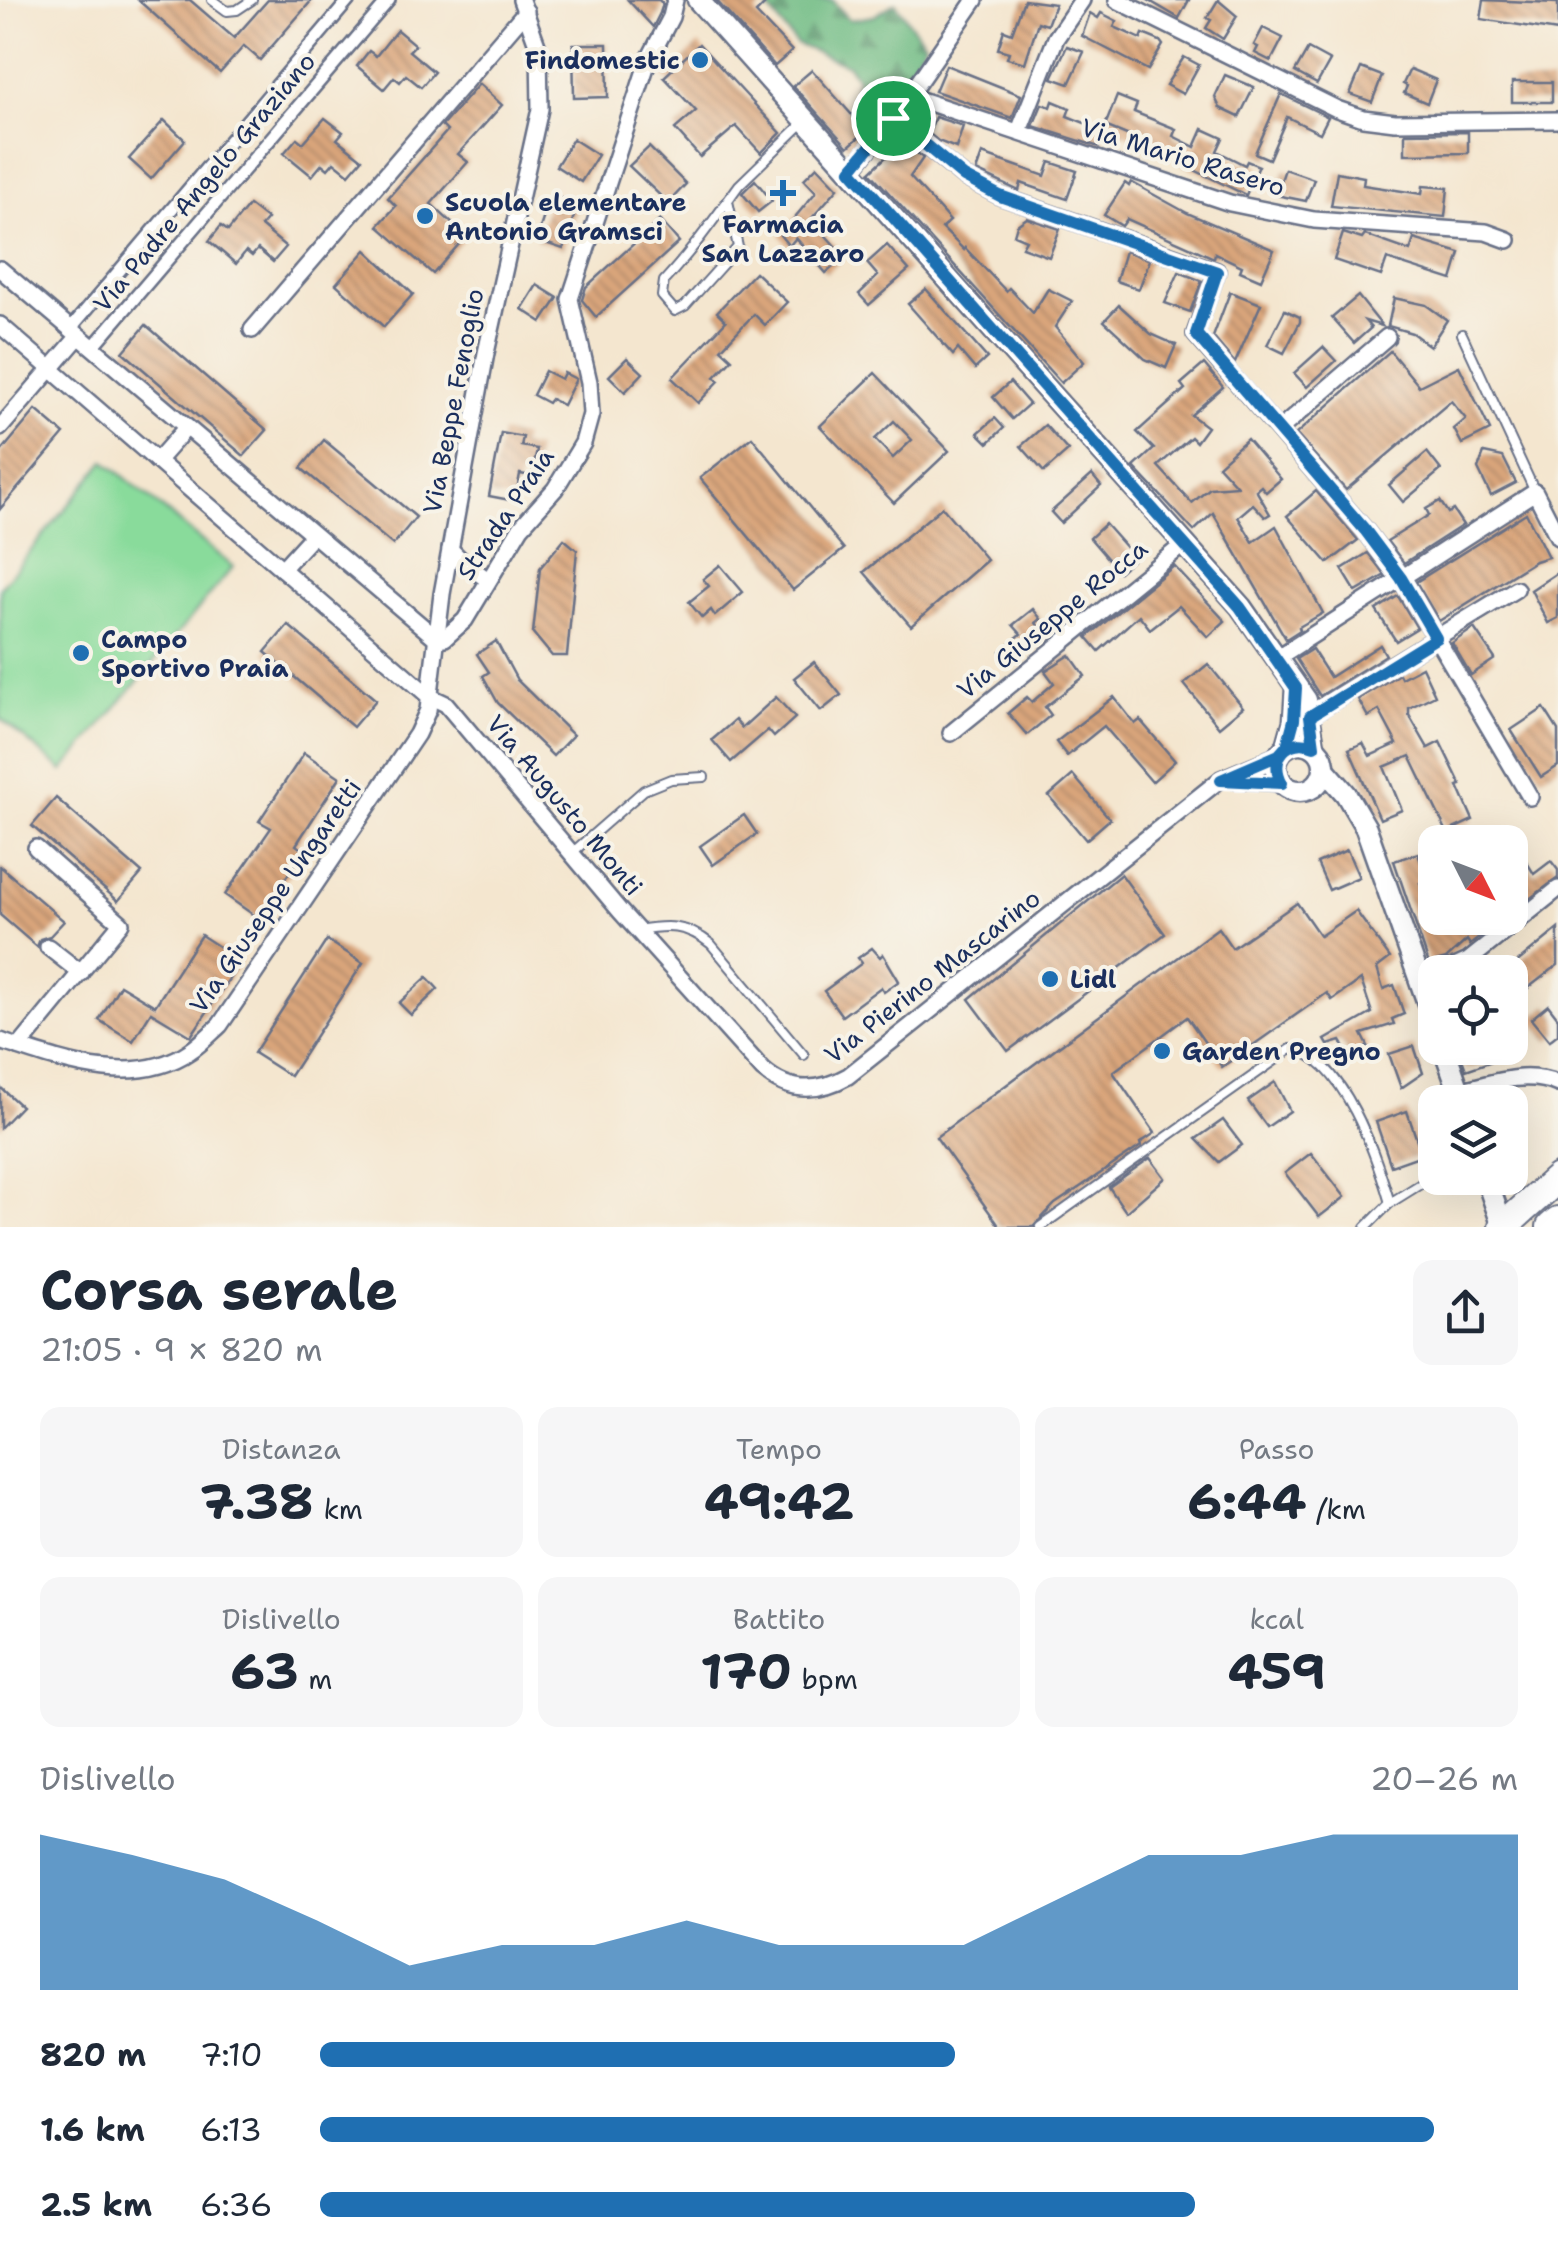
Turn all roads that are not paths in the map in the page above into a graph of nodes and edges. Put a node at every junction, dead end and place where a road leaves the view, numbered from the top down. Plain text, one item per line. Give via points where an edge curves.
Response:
1 (212, 0) edge
2 (252, 0) edge
3 (350, 0) edge
4 (389, 0) edge
5 (675, 0) edge
6 (698, 0) edge
7 (975, 0) edge
8 (1082, 0) edge
9 (1117, 0) edge
10 (524, 5) edge
11 (909, 96) junction
12 (893, 118) junction
13 (1558, 120) edge
14 (806, 121) junction
15 (1019, 131) junction
16 (851, 170) junction
17 (728, 202) junction
18 (1508, 240) dead end
19 (0, 269) edge
20 (0, 324) edge
21 (252, 330) dead end
22 (75, 333) junction
23 (1462, 334) dead end
24 (1387, 338) dead end
25 (92, 348) junction
26 (52, 370) junction
27 (0, 428) edge
28 (186, 428) junction
29 (1279, 430) junction
30 (157, 461) junction
31 (1535, 492) junction
32 (313, 535) junction
33 (1558, 536) edge
34 (1184, 544) junction
35 (450, 549) junction
36 (282, 570) junction
37 (1401, 578) junction
38 (488, 580) junction
39 (1516, 590) dead end
40 (436, 638) junction
41 (1436, 638) junction
42 (1277, 658) junction
43 (1296, 688) junction
44 (429, 696) junction
45 (1310, 716) junction
46 (952, 733) dead end
47 (1314, 746) junction
48 (1283, 751) junction
49 (1325, 770) junction
50 (704, 777) dead end
51 (1221, 780) junction
52 (1282, 783) junction
53 (1308, 790) junction
54 (1530, 797) dead end
55 (1354, 810) junction
56 (36, 848) dead end
57 (573, 852) junction
58 (1558, 889) edge
59 (638, 930) junction
60 (48, 946) dead end
61 (1418, 955) edge
62 (1476, 955) edge
63 (81, 973) junction
64 (0, 1041) edge
65 (19, 1048) junction
66 (804, 1056) dead end
67 (1558, 1084) edge
68 (1493, 1085) edge
69 (1558, 1178) edge
70 (1418, 1186) edge
71 (1492, 1195) edge
72 (1390, 1203) junction
73 (1558, 1220) edge
74 (1040, 1227) edge
75 (1366, 1227) edge
76 (1503, 1227) edge
77 (1550, 1227) edge

1 - 2 lane via 227,11
3 - 22 street, Via Padre Angelo Graziano
4 - 25 street, Via Padre Angelo Graziano
5 - 38 street, Strada Praia via 648,60 570,299 589,382 591,414 582,443
6 - 14 street
7 - 11 street
8 - 15 street via 1056,38
9 - 13 street via 1364,118
10 - 21 street
10 - 35 street, Via Beppe Fenoglio via 539,50 540,110
11 - 12 street
11 - 15 street, Via Mario Rasero
12 - 16 street
12 - 29 street via 964,177 1000,196 1217,272 1196,334
14 - 16 street
14 - 17 lane
15 - 18 street, Via Mario Rasero via 1274,214 1486,232
16 - 34 street
17 - 17 lane via 664,282 662,296 675,311 738,247
19 - 22 street
20 - 26 street, Via Augusto Monti
22 - 25 street
22 - 26 street
23 - 31 lane
24 - 29 street
25 - 28 street
26 - 27 street
26 - 30 street, Via Augusto Monti
28 - 30 street
28 - 32 street
29 - 37 street
30 - 36 street, Via Augusto Monti
31 - 33 street
31 - 37 street
32 - 36 street
32 - 40 street
34 - 42 street
34 - 46 street, Via Giuseppe Rocca
35 - 38 street
35 - 40 street, Via Beppe Fenoglio
36 - 44 street, Via Augusto Monti
37 - 41 street
37 - 42 street
38 - 40 street, Strada Praia via 451,636
39 - 41 street
40 - 44 street, Via Beppe Fenoglio
41 - 45 street
41 - 54 street
42 - 43 street
43 - 45 street
43 - 48 street
44 - 57 street, Via Augusto Monti via 446,704
44 - 65 street, Via Giuseppe Ungaretti via 417,734 220,1026 188,1053 148,1068 108,1070
45 - 47 street
47 - 48 street via 1301,742
47 - 49 street
48 - 51 street, Via Pierino Mascarino
48 - 52 street via 1276,770
49 - 53 street
49 - 55 street
50 - 57 lane via 671,779 644,790
51 - 52 street
51 - 59 street, Via Pierino Mascarino via 848,1076 821,1088 774,1079
52 - 53 street
53 - 55 street
55 - 61 street
56 - 63 street via 120,918 120,927
57 - 59 street, Via Augusto Monti
58 - 62 street
59 - 66 lane, Via Augusto Monti via 676,924 697,932
60 - 63 street
63 - 65 street
64 - 65 street, Via Giuseppe Ungaretti
67 - 68 street via 1514,1078
69 - 76 highway
70 - 72 lane
71 - 76 street
72 - 74 lane via 1357,1117 1334,1078 1305,1050 1291,1049
72 - 75 lane
73 - 77 highway

